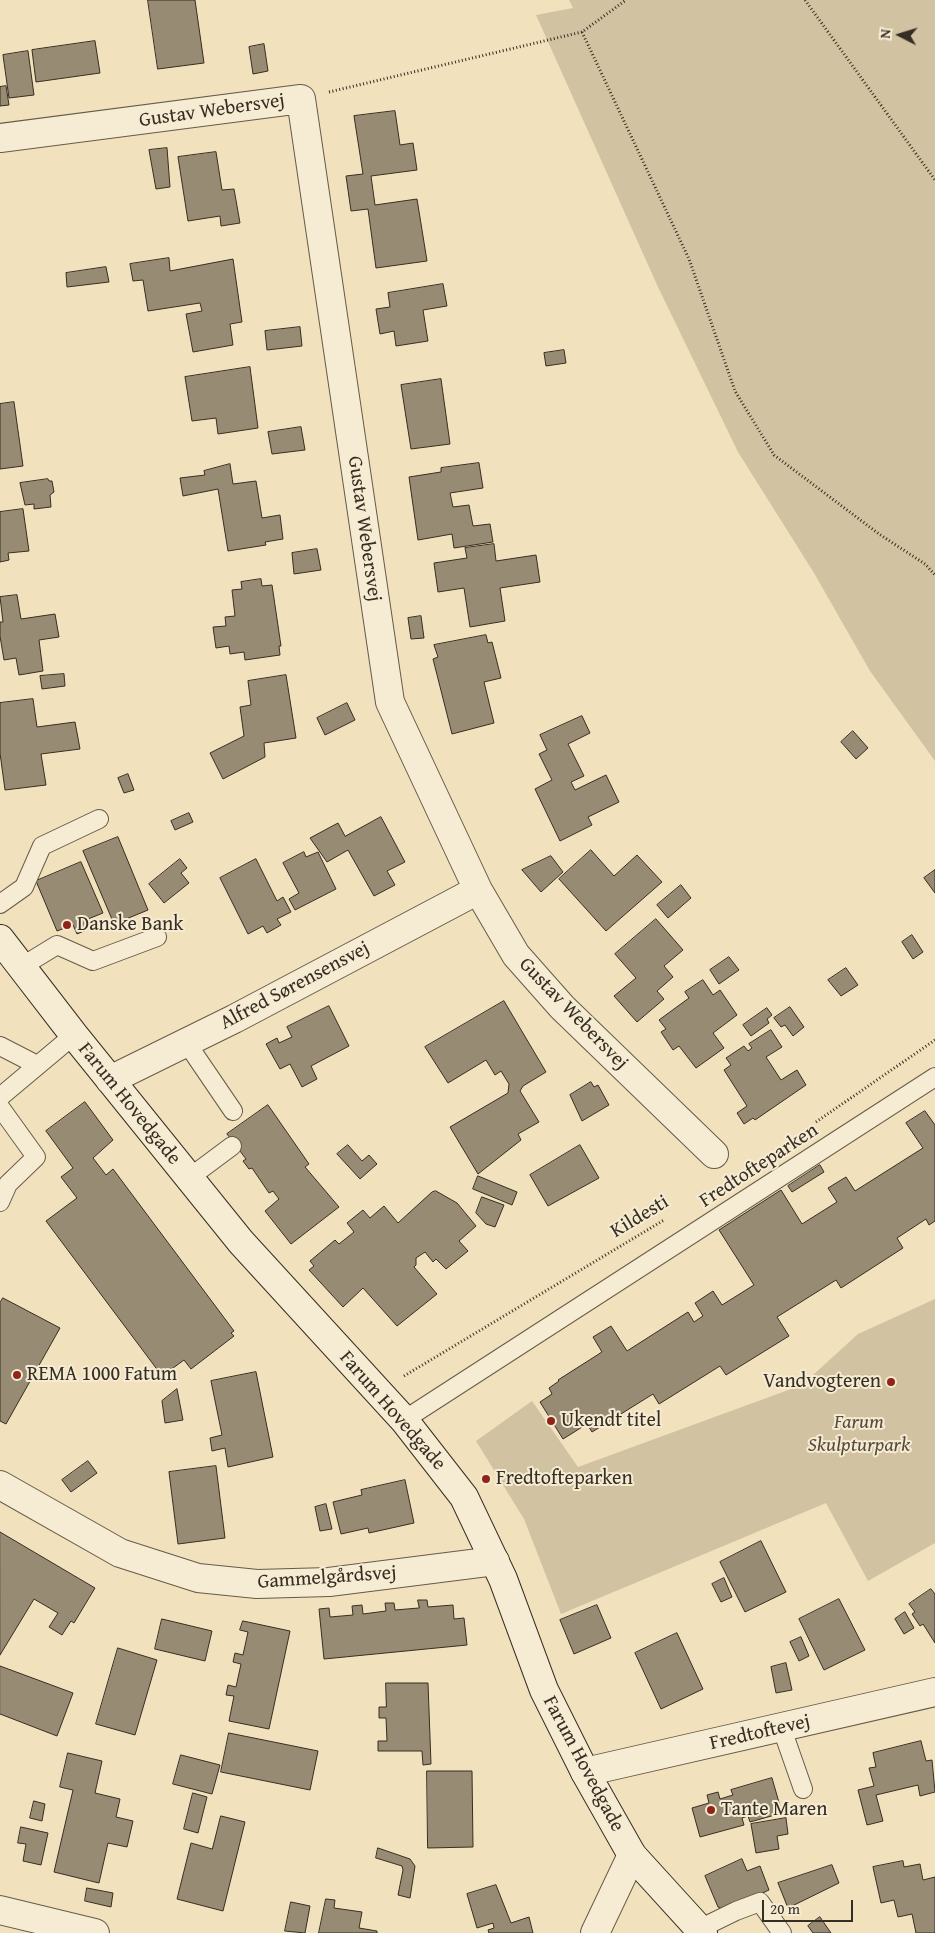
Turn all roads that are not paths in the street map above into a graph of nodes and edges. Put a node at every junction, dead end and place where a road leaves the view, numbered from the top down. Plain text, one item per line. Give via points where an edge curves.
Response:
1 (0, 138) edge
2 (100, 820) dead end
3 (478, 890) junction
4 (0, 904) edge
5 (157, 937) dead end
6 (0, 940) edge
7 (21, 967) junction
8 (74, 1036) junction
9 (186, 1042) junction
10 (0, 1046) edge
11 (37, 1065) junction
12 (935, 1077) edge
13 (110, 1080) junction
14 (0, 1097) edge
15 (0, 1107) edge
16 (234, 1111) dead end
17 (232, 1146) dead end
18 (714, 1154) dead end
19 (189, 1178) junction
20 (0, 1202) edge
21 (404, 1420) junction
22 (0, 1485) edge
23 (495, 1561) junction
24 (935, 1692) edge
25 (782, 1729) junction
26 (585, 1772) junction
27 (803, 1790) dead end
28 (632, 1855) junction
29 (0, 1910) edge
30 (701, 1931) edge
31 (95, 1933) edge
32 (595, 1933) edge
33 (782, 1933) edge

1 - 3 street, Gustav Webersvej via 301,98 390,702
2 - 4 lane via 42,846 24,887
3 - 9 street, Alfred Sørensensvej
3 - 18 street, Gustav Webersvej via 516,955 562,1007
5 - 7 lane via 93,961 57,945
6 - 7 street, Farum Hovedgade
7 - 8 street, Farum Hovedgade
8 - 11 lane
8 - 13 street, Farum Hovedgade
9 - 13 street, Alfred Sørensensvej
9 - 16 lane
10 - 11 lane
11 - 14 lane
12 - 21 lane, Fredtofteparken
13 - 19 street, Farum Hovedgade
15 - 20 lane via 36,1157 8,1184
17 - 19 lane
19 - 21 street, Farum Hovedgade via 241,1242
21 - 23 street, Farum Hovedgade via 464,1497
22 - 23 street, Gammelgårdsvej via 120,1553 198,1578 256,1584 329,1582
23 - 26 street, Farum Hovedgade via 544,1690
24 - 25 street, Fredtoftevej
25 - 26 street, Fredtoftevej
25 - 27 lane
26 - 28 street, Farum Hovedgade
28 - 30 street, Farum Hovedgade
28 - 32 street
29 - 31 street
30 - 33 lane via 736,1911 760,1902

